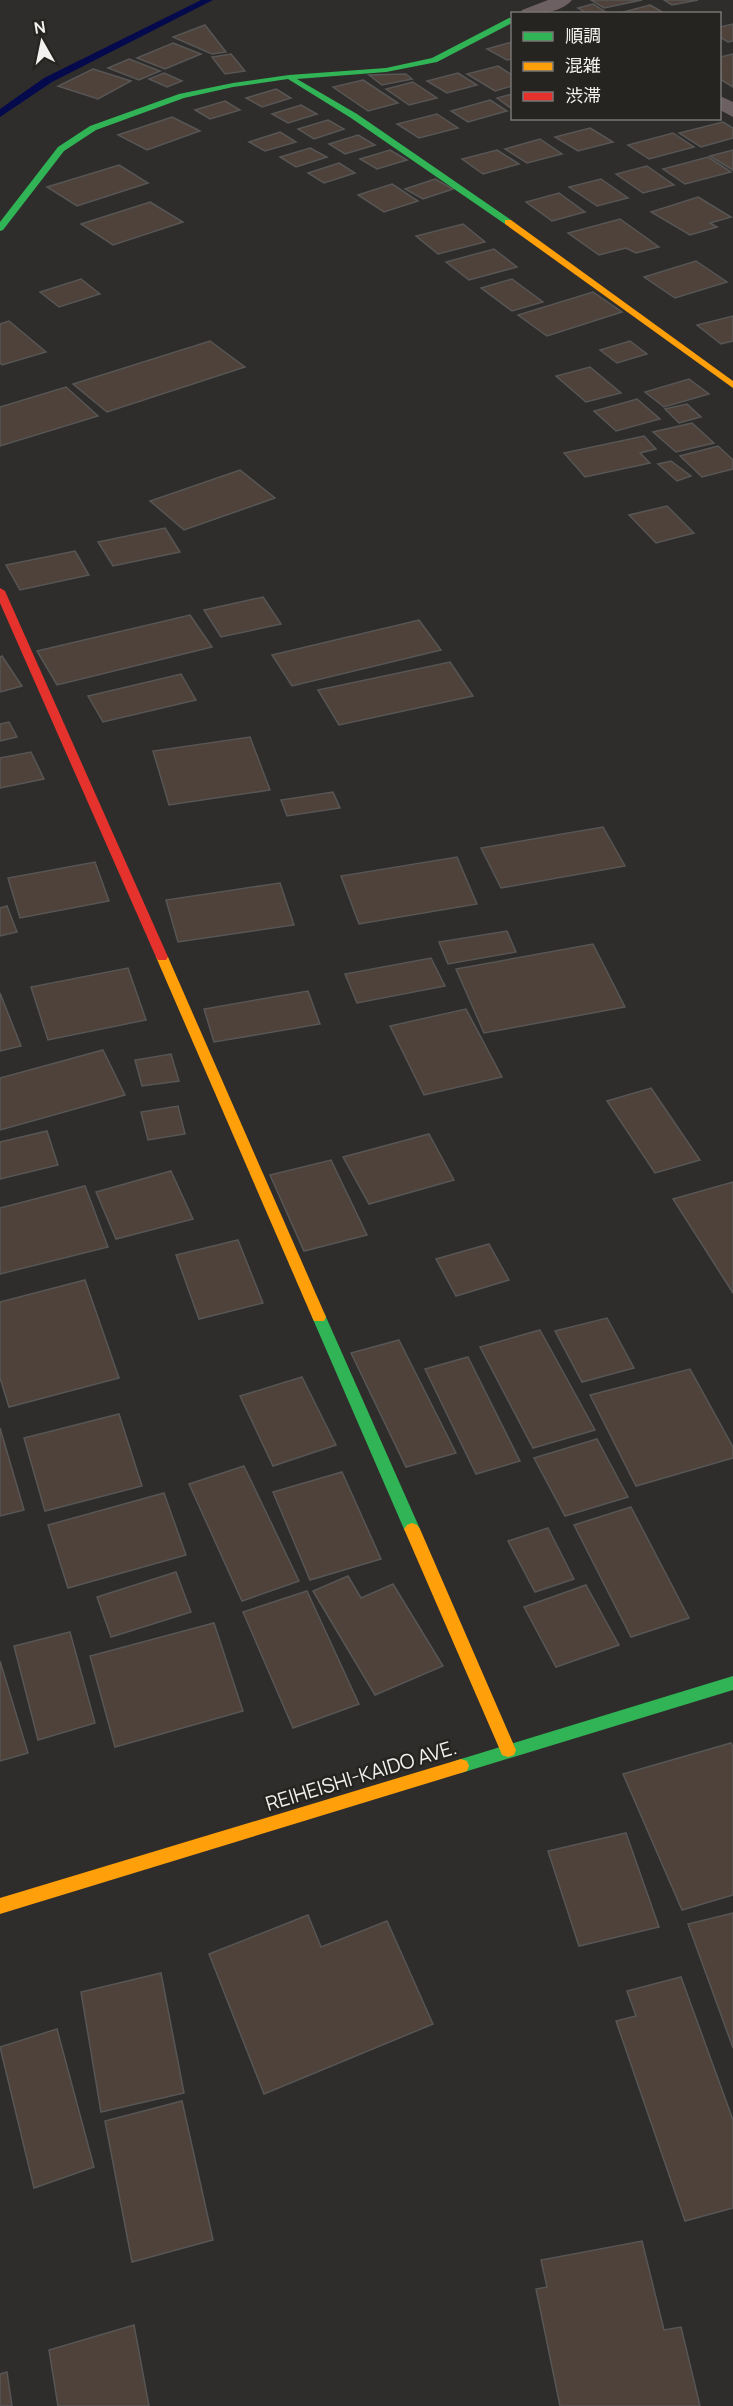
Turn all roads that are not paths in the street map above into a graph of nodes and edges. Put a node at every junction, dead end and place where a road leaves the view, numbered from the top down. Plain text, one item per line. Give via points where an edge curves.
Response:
1 (561, 1) edge
2 (533, 12) edge
3 (575, 12) edge
4 (511, 21) edge
5 (289, 77) junction
6 (0, 228) edge
7 (733, 385) edge
8 (0, 591) edge
9 (733, 1683) edge
10 (508, 1750) junction
11 (0, 1906) edge

1 - 2 street
1 - 3 street
4 - 5 street via 434,60 386,70
5 - 6 street via 182,96 93,128 62,149
5 - 7 street via 354,116 565,261
8 - 10 street
9 - 10 street, REIHEISHI-KAIDO AVE.
10 - 11 street, REIHEISHI-KAIDO AVE.

